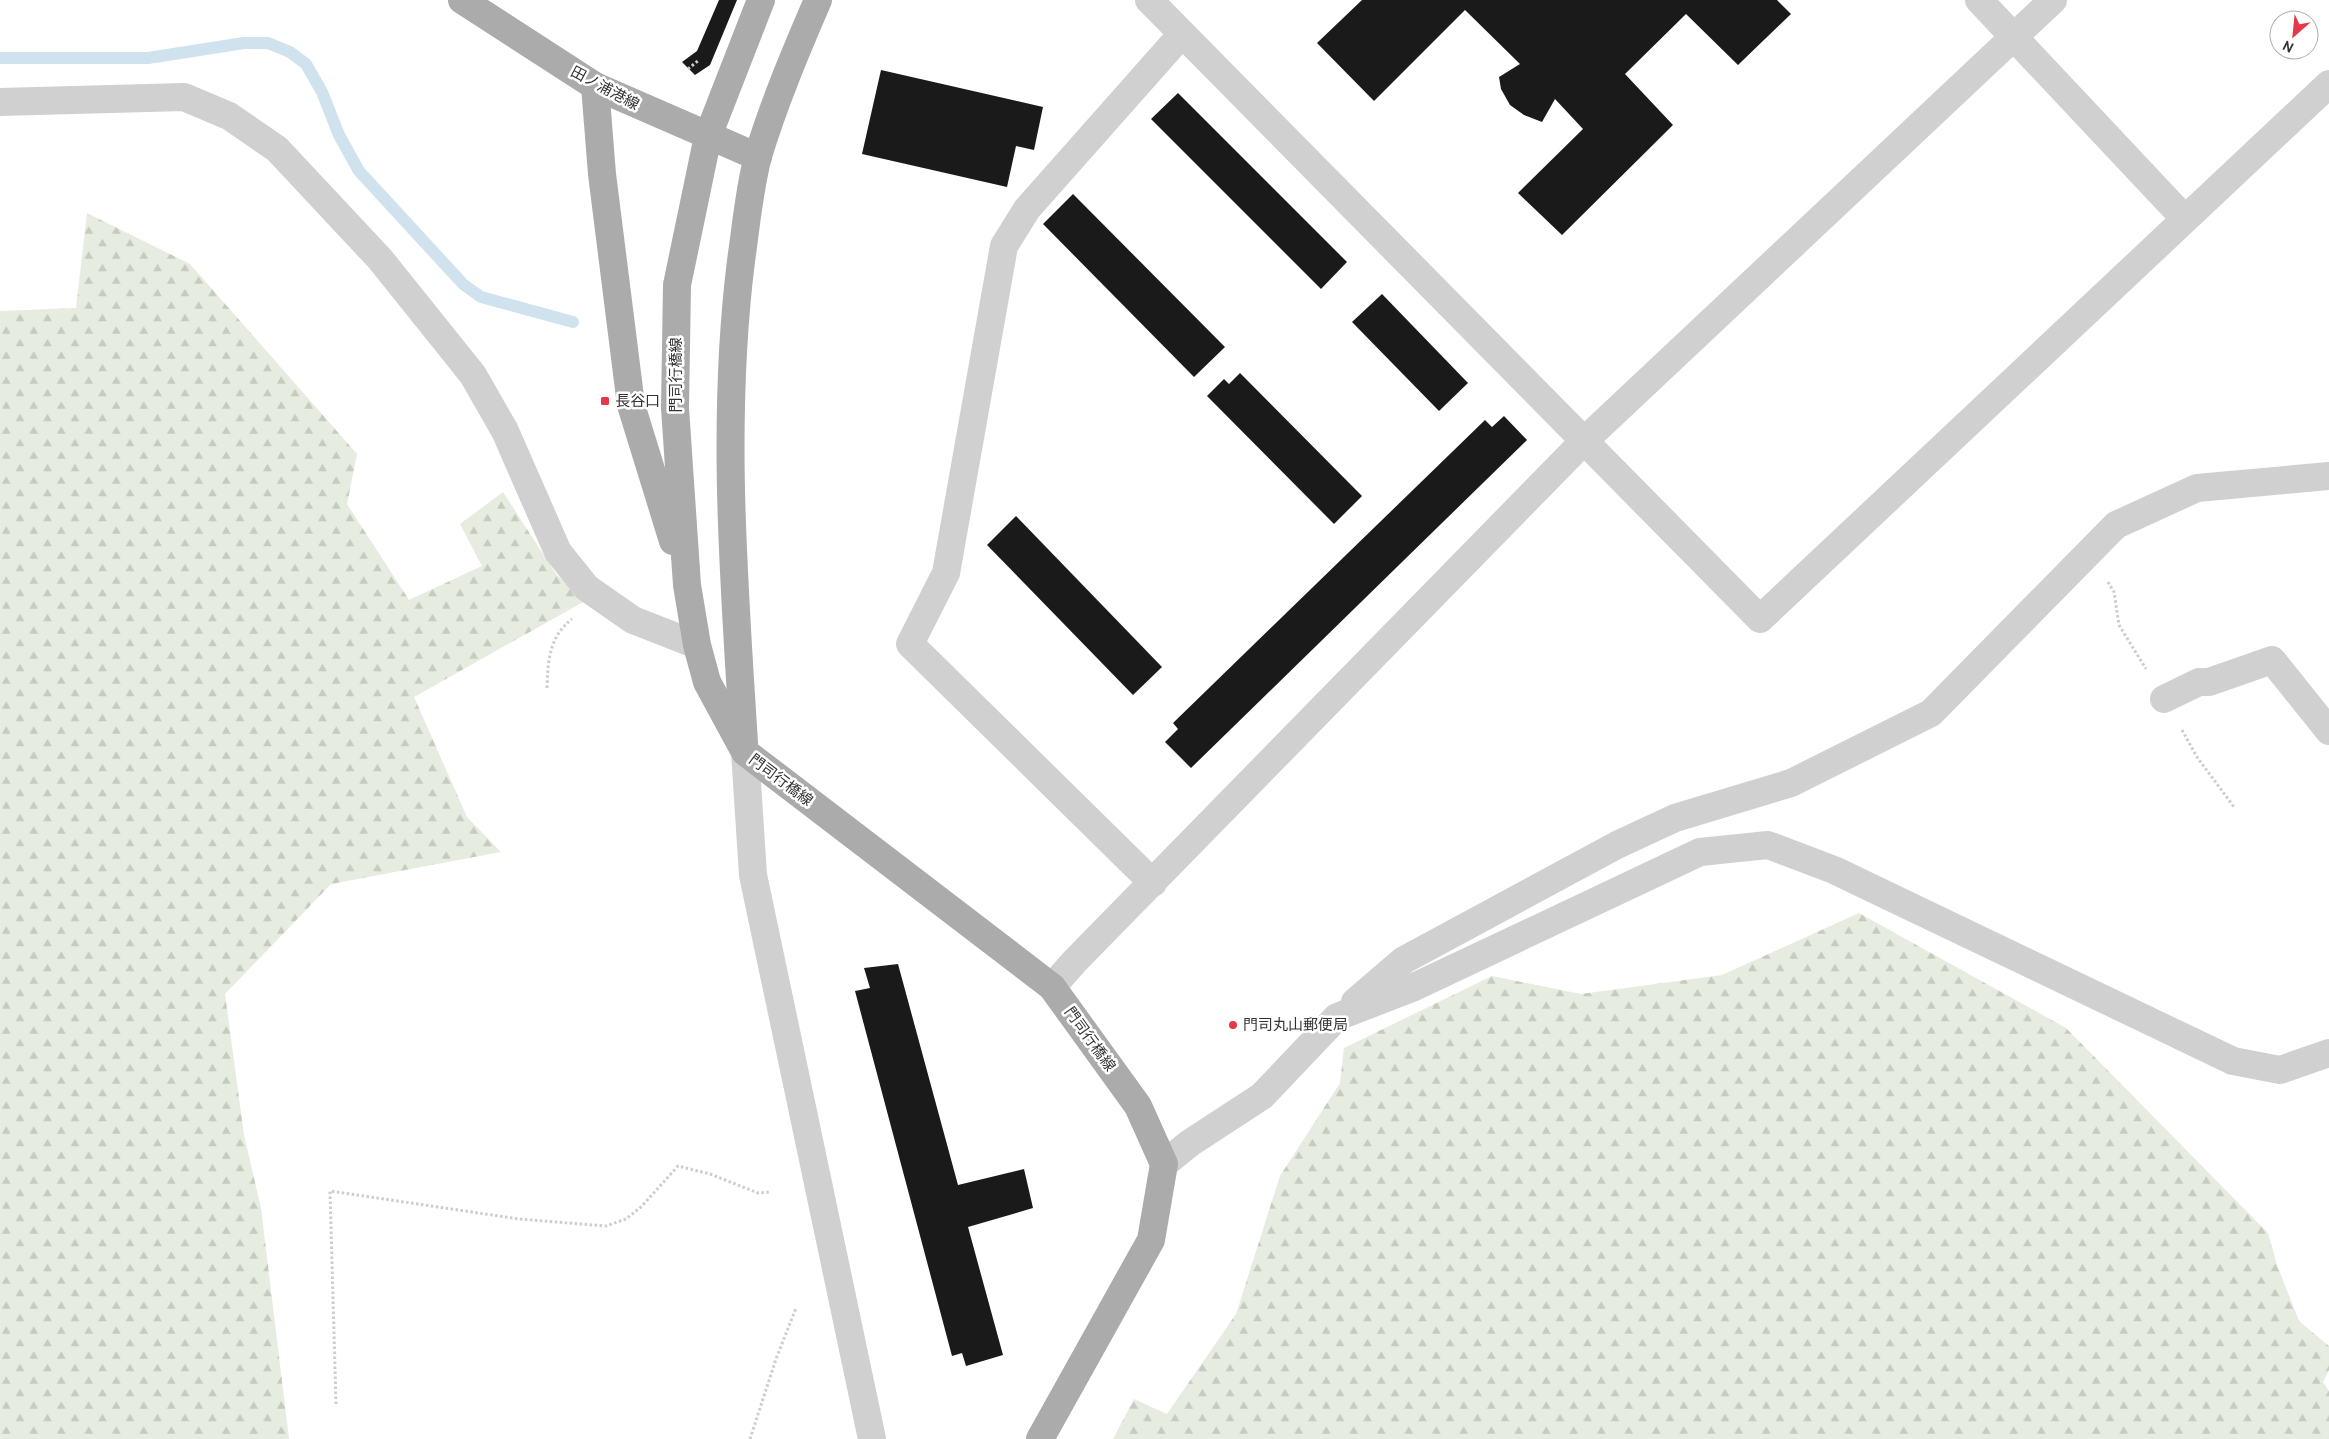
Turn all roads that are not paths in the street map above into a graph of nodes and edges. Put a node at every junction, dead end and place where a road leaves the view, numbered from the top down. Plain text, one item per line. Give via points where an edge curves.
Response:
1 (462, 0) edge
2 (761, 0) edge
3 (818, 0) edge
4 (1149, 0) edge
5 (1979, 0) edge
6 (2053, 0) edge
7 (1182, 34) junction
8 (2014, 36) junction
9 (2329, 84) edge
10 (595, 86) junction
11 (0, 102) edge
12 (708, 136) junction
13 (758, 157) junction
14 (2184, 218) junction
15 (1583, 442) junction
16 (2329, 476) edge
17 (687, 585) junction
18 (697, 645) junction
19 (2164, 699) dead end
20 (2329, 731) edge
21 (745, 752) junction
22 (1153, 883) junction
23 (1052, 988) junction
24 (1337, 1017) junction
25 (2329, 1053) edge
26 (1164, 1164) junction
27 (872, 1439) edge
28 (1040, 1439) edge

1 - 10 main road, 田ノ浦港線
2 - 12 main road, 門司行橋線
3 - 13 main road, 門司行橋線 via 786,74
4 - 7 street
5 - 8 street
6 - 8 street
7 - 15 street
7 - 22 street via 1027,209 1004,246 946,573 910,644
8 - 14 street
8 - 15 street
9 - 14 street
10 - 12 main road, 田ノ浦港線
10 - 17 main road via 602,174 631,405
11 - 18 street via 184,98 229,116 277,149 380,259 473,376 505,431 558,552 587,588 633,620
12 - 13 main road, 田ノ浦港線
12 - 17 main road, 門司行橋線 via 677,285 675,408
13 - 21 main road, 門司行橋線 via 732,347 729,493
14 - 15 street via 1760,619
15 - 22 street
16 - 24 street via 2197,488 2116,525 1931,712 1791,783 1675,818 1617,846 1404,960
17 - 18 main road, 門司行橋線
18 - 21 main road, 門司行橋線 via 707,682
19 - 20 street via 2199,682 2209,682 2272,660
21 - 23 main road, 門司行橋線
21 - 27 street via 753,874
22 - 23 street
23 - 26 main road, 門司行橋線 via 1138,1106
24 - 25 street via 1412,988 1700,852 1768,845 1834,870 2234,1061 2280,1070
24 - 26 street via 1262,1096
26 - 28 main road via 1151,1240

